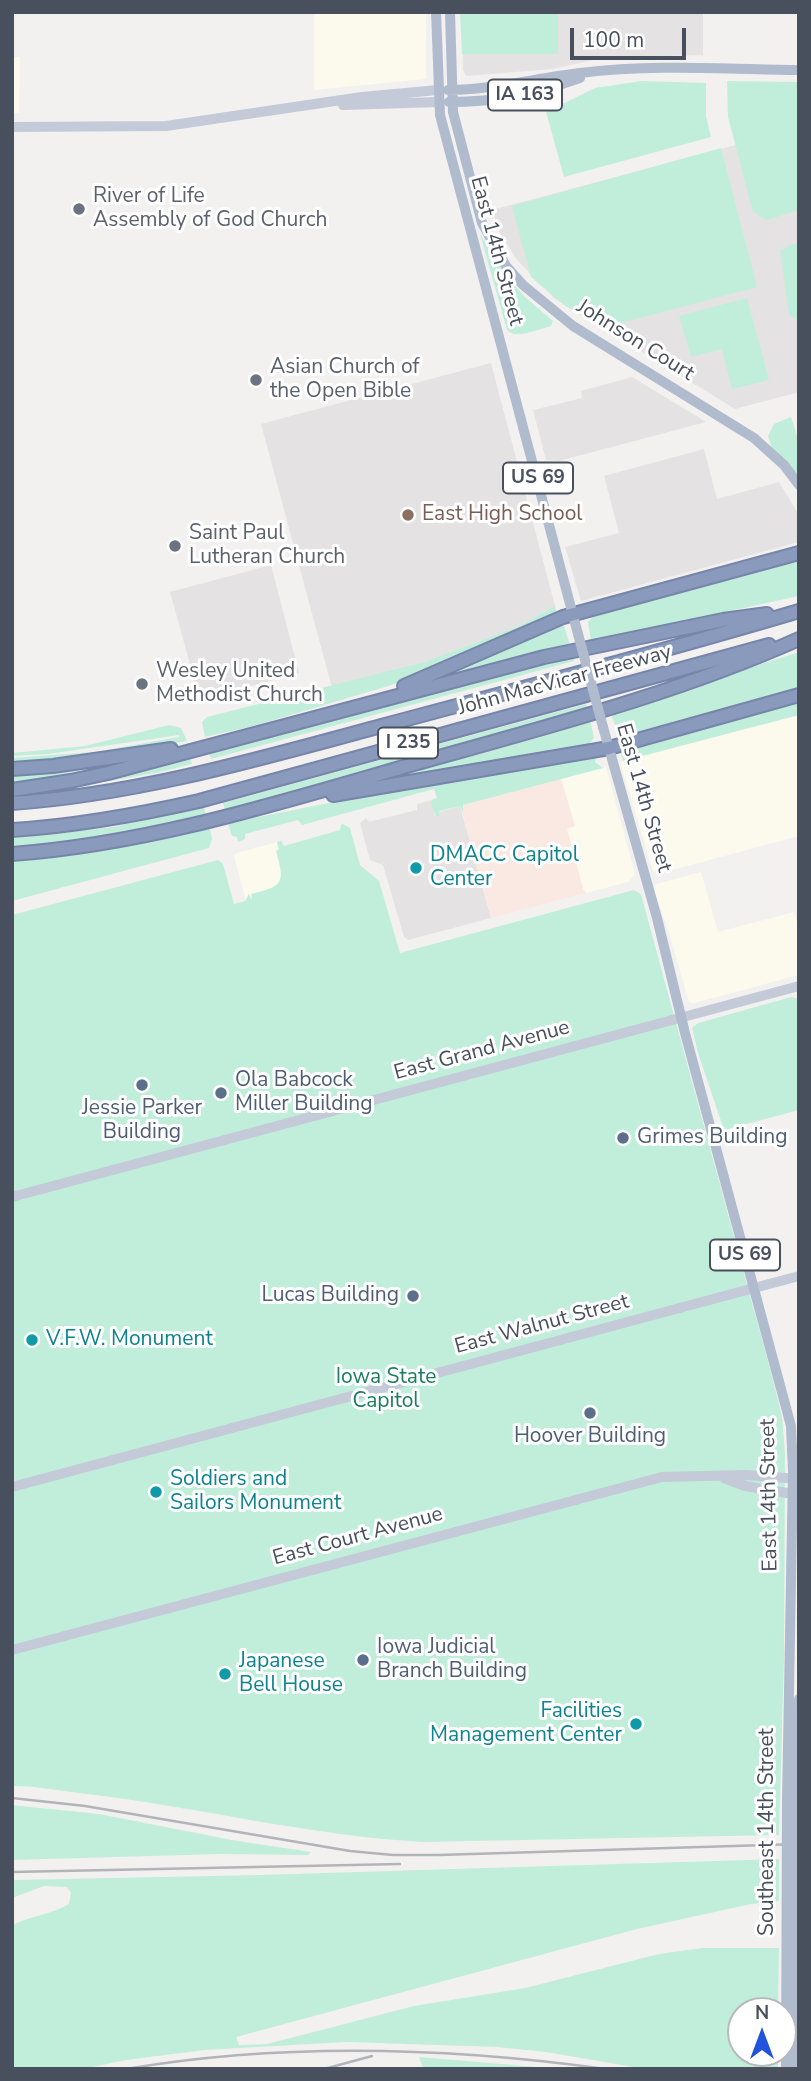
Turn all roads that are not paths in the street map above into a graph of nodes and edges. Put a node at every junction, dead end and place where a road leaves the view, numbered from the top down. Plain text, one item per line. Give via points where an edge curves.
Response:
1 (436, 12) edge
2 (450, 12) edge
3 (799, 70) edge
4 (608, 71) junction
5 (438, 90) junction
6 (453, 90) junction
7 (439, 103) junction
8 (453, 103) junction
9 (304, 106) junction
10 (12, 127) edge
11 (477, 205) joint
12 (799, 485) edge
13 (799, 553) edge
14 (797, 611) edge
15 (572, 614) junction
16 (799, 638) edge
17 (799, 695) edge
18 (328, 715) junction
19 (258, 734) junction
20 (609, 748) junction
21 (12, 769) edge
22 (12, 790) edge
23 (12, 803) edge
24 (267, 807) junction
25 (12, 830) edge
26 (12, 854) edge
27 (799, 986) edge
28 (682, 1017) junction
29 (12, 1197) edge
30 (799, 1276) edge
31 (754, 1288) junction
32 (716, 1476) junction
33 (796, 1479) edge
34 (12, 1487) edge
35 (795, 1495) edge
36 (791, 1596) junction
37 (799, 1618) edge
38 (12, 1650) edge
39 (799, 1699) edge
40 (792, 1802) junction
41 (786, 2069) edge
42 (795, 2069) edge

1 - 5 main road, East 14th Street / US 69
2 - 6 main road, East 14th Street
3 - 4 main road, IA 163
4 - 6 main road, IA 163
4 - 8 main road, IA 163 via 510,99
5 - 6 main road, IA 163
5 - 7 main road, East 14th Street / US 69
5 - 9 street
6 - 8 main road, East 14th Street
7 - 8 main road, IA 163
7 - 9 street
7 - 15 main road, East 14th Street / US 69
8 - 11 main road, East 14th Street
9 - 10 street via 166,127
11 - 12 main road, Johnson Court via 506,266 543,303 754,438
13 - 15 highway
14 - 18 highway via 723,620 584,648
14 - 23 highway, John MacVicar Freeway / I 235 via 227,768 107,792
15 - 18 highway via 429,677
15 - 20 main road, East 14th Street / US 69, bridge
16 - 24 highway via 670,688
16 - 25 highway, John MacVicar Freeway / I 235 via 199,801 90,823
17 - 20 highway
18 - 19 highway
19 - 21 highway via 104,760
19 - 22 highway via 108,773
20 - 24 highway
20 - 28 main road, East 14th Street / US 69
24 - 26 highway via 124,840
27 - 28 street, East Grand Avenue
28 - 29 street, East Grand Avenue
28 - 31 main road, East 14th Street / US 69
30 - 31 street, East Walnut Street
31 - 33 main road, East 14th Street / US 69 via 788,1408
31 - 34 street, East Walnut Street
32 - 33 street, East Court Avenue
32 - 35 street, East Court Avenue
32 - 38 street, East Court Avenue via 662,1477
33 - 35 main road, East 14th Street / US 69
35 - 36 main road, East 14th Street / US 69
36 - 37 main road
36 - 40 main road, Southeast 14th Street / US 69
39 - 40 main road, Southeast 14th Street / US 69
40 - 41 main road, Southeast 14th Street / US 69, bridge
40 - 42 main road, Southeast 14th Street / US 69, bridge

